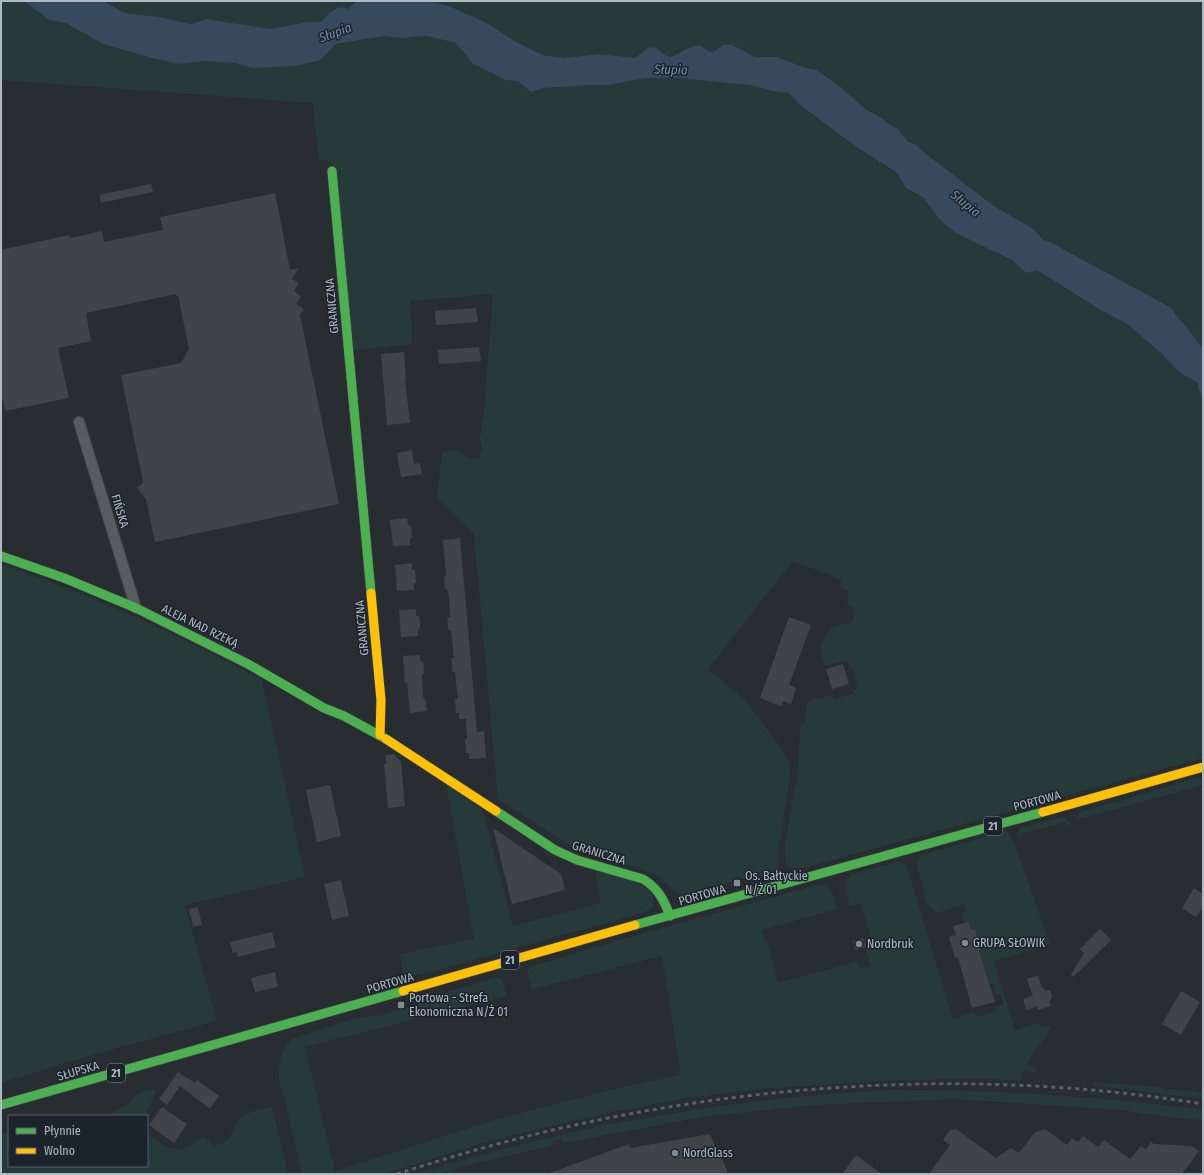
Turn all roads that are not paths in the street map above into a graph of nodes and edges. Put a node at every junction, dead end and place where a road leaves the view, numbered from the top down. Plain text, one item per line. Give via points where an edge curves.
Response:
1 (332, 171) dead end
2 (79, 422) dead end
3 (1, 556) edge
4 (136, 608) junction
5 (380, 735) junction
6 (1203, 767) edge
7 (670, 916) junction
8 (230, 1040) joint
9 (1, 1105) edge

1 - 5 street, GRANICZNA via 381,700
2 - 4 street, FIŃSKA
3 - 4 street, ALEJA NAD RZEKĄ via 64,578
4 - 5 street, ALEJA NAD RZEKĄ via 248,664 324,708
5 - 7 street, GRANICZNA via 555,850 577,860 651,883 663,895
6 - 7 street, PORTOWA / 21
7 - 8 street, PORTOWA / 21
8 - 9 street, SŁUPSKA / 21

